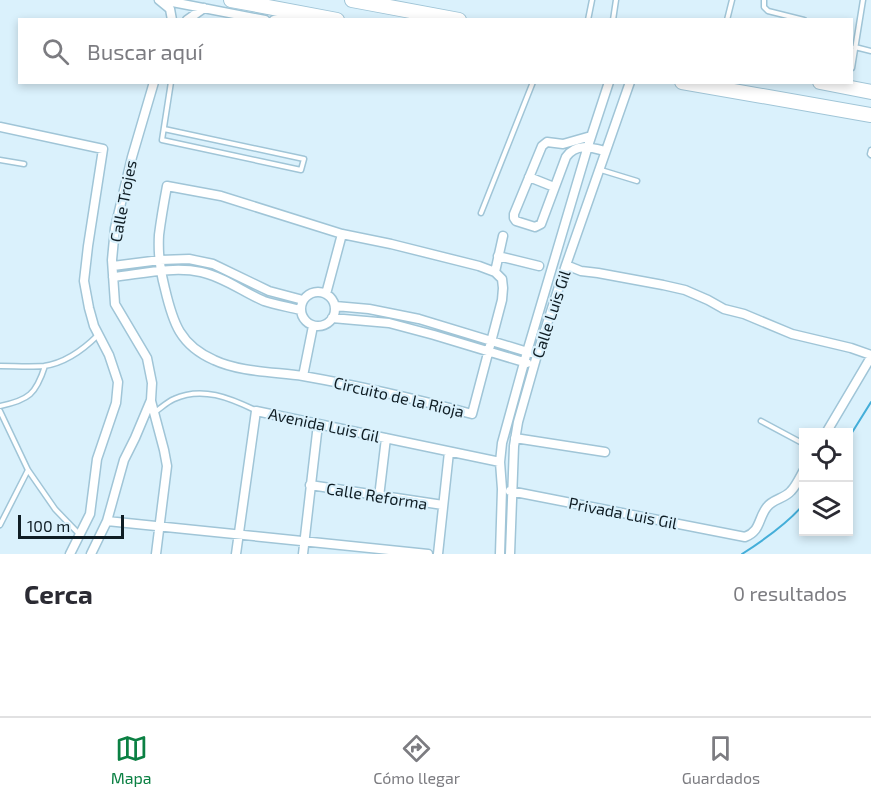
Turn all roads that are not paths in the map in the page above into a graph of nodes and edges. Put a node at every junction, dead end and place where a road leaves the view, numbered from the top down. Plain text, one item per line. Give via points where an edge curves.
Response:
1 (160, 0) edge
2 (231, 0) edge
3 (358, 0) edge
4 (592, 0) edge
5 (616, 0) edge
6 (732, 0) edge
7 (764, 0) edge
8 (861, 0) edge
9 (295, 12) junction
10 (196, 13) edge
11 (172, 18) edge
12 (245, 18) edge
13 (284, 18) edge
14 (326, 18) edge
15 (449, 18) edge
16 (588, 18) edge
17 (613, 18) edge
18 (728, 18) edge
19 (796, 18) edge
20 (853, 30) edge
21 (857, 32) junction
22 (855, 47) junction
23 (871, 51) edge
24 (853, 61) edge
25 (153, 84) edge
26 (171, 84) edge
27 (531, 84) edge
28 (608, 84) edge
29 (629, 84) edge
30 (693, 84) edge
31 (849, 85) edge
32 (871, 92) edge
33 (871, 115) edge
34 (0, 127) edge
35 (164, 129) junction
36 (591, 136) junction
37 (588, 146) junction
38 (871, 150) edge
39 (605, 151) junction
40 (871, 155) edge
41 (0, 160) edge
42 (24, 164) dead end
43 (599, 169) junction
44 (529, 177) junction
45 (637, 181) dead end
46 (555, 187) junction
47 (481, 213) dead end
48 (342, 234) junction
49 (503, 236) dead end
50 (498, 256) junction
51 (160, 260) junction
52 (566, 265) junction
53 (112, 267) junction
54 (540, 267) dead end
55 (160, 271) junction
56 (495, 272) junction
57 (113, 277) junction
58 (326, 294) junction
59 (303, 300) junction
60 (335, 306) junction
61 (300, 310) junction
62 (332, 318) junction
63 (313, 326) junction
64 (99, 335) junction
65 (492, 342) junction
66 (489, 352) junction
67 (527, 352) junction
68 (537, 355) junction
69 (871, 356) edge
70 (524, 362) junction
71 (534, 365) junction
72 (0, 366) edge
73 (45, 366) junction
74 (303, 376) junction
75 (151, 400) junction
76 (0, 406) edge
77 (0, 411) edge
78 (256, 411) junction
79 (155, 412) junction
80 (761, 421) dead end
81 (318, 424) junction
82 (828, 428) edge
83 (386, 438) junction
84 (515, 438) junction
85 (799, 441) edge
86 (449, 452) junction
87 (605, 452) dead end
88 (500, 462) junction
89 (28, 470) junction
90 (799, 478) edge
91 (310, 485) junction
92 (502, 489) junction
93 (513, 491) junction
94 (379, 497) junction
95 (443, 505) junction
96 (107, 521) junction
97 (0, 525) edge
98 (160, 526) junction
99 (79, 535) junction
100 (238, 535) junction
101 (304, 542) junction
102 (70, 554) edge
103 (91, 554) edge
104 (156, 554) edge
105 (236, 554) edge
106 (303, 554) edge
107 (428, 554) edge
108 (438, 554) edge
109 (500, 554) edge
110 (510, 554) edge

1 - 10 street
1 - 11 street via 170,9
2 - 9 main road
3 - 15 main road
4 - 16 lane
5 - 17 lane
6 - 18 lane
7 - 19 lane via 768,11
8 - 21 lane
9 - 13 street
9 - 14 main road
10 - 12 street
20 - 21 lane
21 - 22 lane
22 - 23 lane
22 - 24 lane
25 - 53 street, Calle Trojes via 115,228
26 - 35 lane
27 - 47 lane
28 - 36 street, Calle Luis Gil
29 - 39 street, Calle Luis Gil
30 - 33 main road
31 - 32 main road
34 - 64 street via 103,149 84,281
35 - 35 lane via 162,140 301,170 303,159
36 - 37 street, Calle Luis Gil
36 - 44 street via 563,144 547,142
37 - 39 street
37 - 46 street via 570,151
37 - 67 street, Calle Luis Gil
38 - 40 lane
39 - 43 street, Calle Luis Gil
41 - 42 lane
43 - 45 lane
43 - 52 street, Calle Luis Gil
44 - 46 street
44 - 46 street via 514,214 516,221 535,227 541,224
48 - 51 street, Circuito de la Rioja via 221,196 167,186 159,236
48 - 56 street, Circuito de la Rioja
48 - 58 street
49 - 50 street
50 - 54 street
50 - 56 street
51 - 53 street
51 - 55 street, Circuito de la Rioja
51 - 59 street via 189,259 213,264 269,291
52 - 68 street, Calle Luis Gil
52 - 69 street via 684,290 792,334
53 - 57 street, Calle Trojes
55 - 57 street
55 - 61 street via 202,272 265,301
55 - 74 street, Circuito de la Rioja via 173,322 199,351 233,367
56 - 65 street, Circuito de la Rioja via 502,279 503,288
57 - 75 street, Calle Trojes via 116,306 147,358
58 - 59 street via 311,293
58 - 60 street
59 - 61 street
60 - 62 street
60 - 65 street via 419,319
61 - 63 street via 304,320
62 - 63 street via 324,326
62 - 66 street via 389,323
63 - 74 street
64 - 73 lane via 83,349
64 - 99 street via 118,382 116,403 97,459 90,514
65 - 66 street, Circuito de la Rioja
65 - 67 street
66 - 70 street
66 - 74 street, Circuito de la Rioja via 472,414
67 - 68 street
67 - 70 street, Calle Luis Gil
68 - 71 street, Calle Luis Gil
69 - 82 street
70 - 71 street
70 - 88 street, Calle Luis Gil
71 - 84 street, Calle Luis Gil
72 - 73 lane
73 - 76 lane via 31,395
75 - 79 street
75 - 96 street, Calle Trojes via 124,460
77 - 89 lane
78 - 79 lane, Avenida Luis Gil via 223,397 193,393 171,400
78 - 81 street, Avenida Luis Gil
78 - 100 street
79 - 98 street via 167,466
80 - 85 lane
81 - 83 street, Avenida Luis Gil
81 - 91 street, Calle Reforma
83 - 86 street, Avenida Luis Gil
83 - 94 street
84 - 87 street
84 - 93 street, Calle Luis Gil
86 - 88 street, Avenida Luis Gil
86 - 95 street
88 - 92 street, Calle Luis Gil
89 - 97 lane
89 - 99 lane
90 - 93 street, Privada Luis Gil via 791,491 771,502 753,534 745,537
91 - 94 street, Calle Reforma
91 - 101 street, Calle Reforma
92 - 93 street, Privada Luis Gil
92 - 109 street, Calle Luis Gil
93 - 110 street, Calle Luis Gil
94 - 95 street, Calle Reforma
95 - 108 street
96 - 98 street
96 - 103 street, Calle Trojes
98 - 100 street
98 - 104 street
99 - 102 street
100 - 101 street
100 - 105 street
101 - 106 street, Calle Reforma
101 - 107 street

